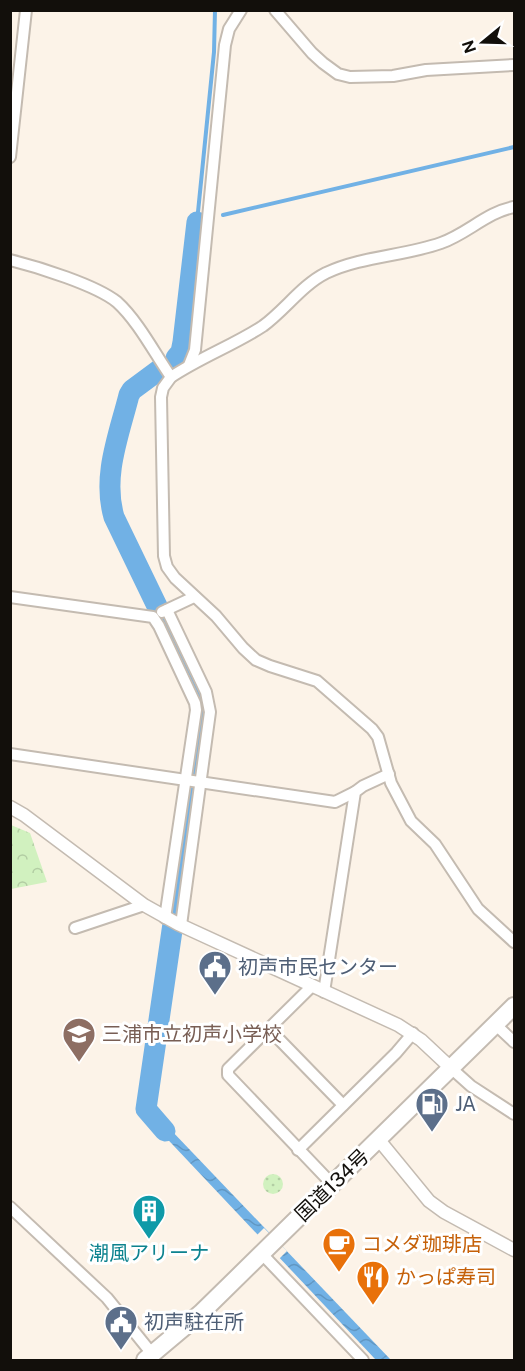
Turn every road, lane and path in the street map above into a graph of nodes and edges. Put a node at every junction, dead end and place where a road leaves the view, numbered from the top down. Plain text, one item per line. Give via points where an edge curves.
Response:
1 (26, 10) edge
2 (241, 10) edge
3 (275, 10) edge
4 (514, 65) edge
5 (10, 157) edge
6 (514, 207) edge
7 (10, 260) edge
8 (189, 365) junction
9 (171, 376) junction
10 (10, 597) edge
11 (194, 597) junction
12 (160, 613) junction
13 (10, 754) edge
14 (389, 774) junction
15 (194, 781) junction
16 (355, 792) junction
17 (10, 807) edge
18 (144, 905) junction
19 (173, 921) junction
20 (75, 928) dead end
21 (514, 942) edge
22 (312, 987) junction
23 (324, 992) junction
24 (514, 1006) edge
25 (496, 1025) junction
26 (269, 1029) junction
27 (412, 1033) junction
28 (514, 1042) edge
29 (452, 1069) junction
30 (343, 1105) junction
31 (514, 1114) edge
32 (379, 1140) junction
33 (298, 1150) junction
34 (332, 1184) junction
35 (10, 1207) edge
36 (514, 1250) edge
37 (263, 1253) junction
38 (149, 1358) edge
39 (363, 1360) edge

1 - 5 street
2 - 8 street via 229,29 225,45 195,350
3 - 4 street via 323,63 350,77
6 - 8 street via 441,243 327,273 264,325
7 - 9 street via 36,266 106,294 129,316
8 - 9 street
9 - 11 street via 161,398 164,556 175,578
10 - 12 street
11 - 12 street
11 - 14 street via 256,660 326,687 378,737
12 - 15 street via 195,703
12 - 15 street via 210,702
13 - 15 street
14 - 16 street
14 - 21 street via 411,821 435,844 478,909
15 - 16 street via 335,802
15 - 19 street
15 - 19 street
16 - 23 street
17 - 18 street
18 - 19 street
18 - 20 street
19 - 22 street
22 - 23 street
22 - 26 street
23 - 27 street
24 - 25 highway, 国道134号
25 - 28 street
25 - 29 highway, 国道134号
26 - 30 street
26 - 33 street via 228,1069 228,1075
27 - 29 street
27 - 30 street
29 - 31 street
29 - 32 highway, 国道134号
30 - 33 street
32 - 34 highway, 国道134号
32 - 36 street via 429,1200
33 - 34 street
34 - 37 highway, 国道134号
35 - 38 street via 107,1298
37 - 38 highway, 国道134号
37 - 39 street

